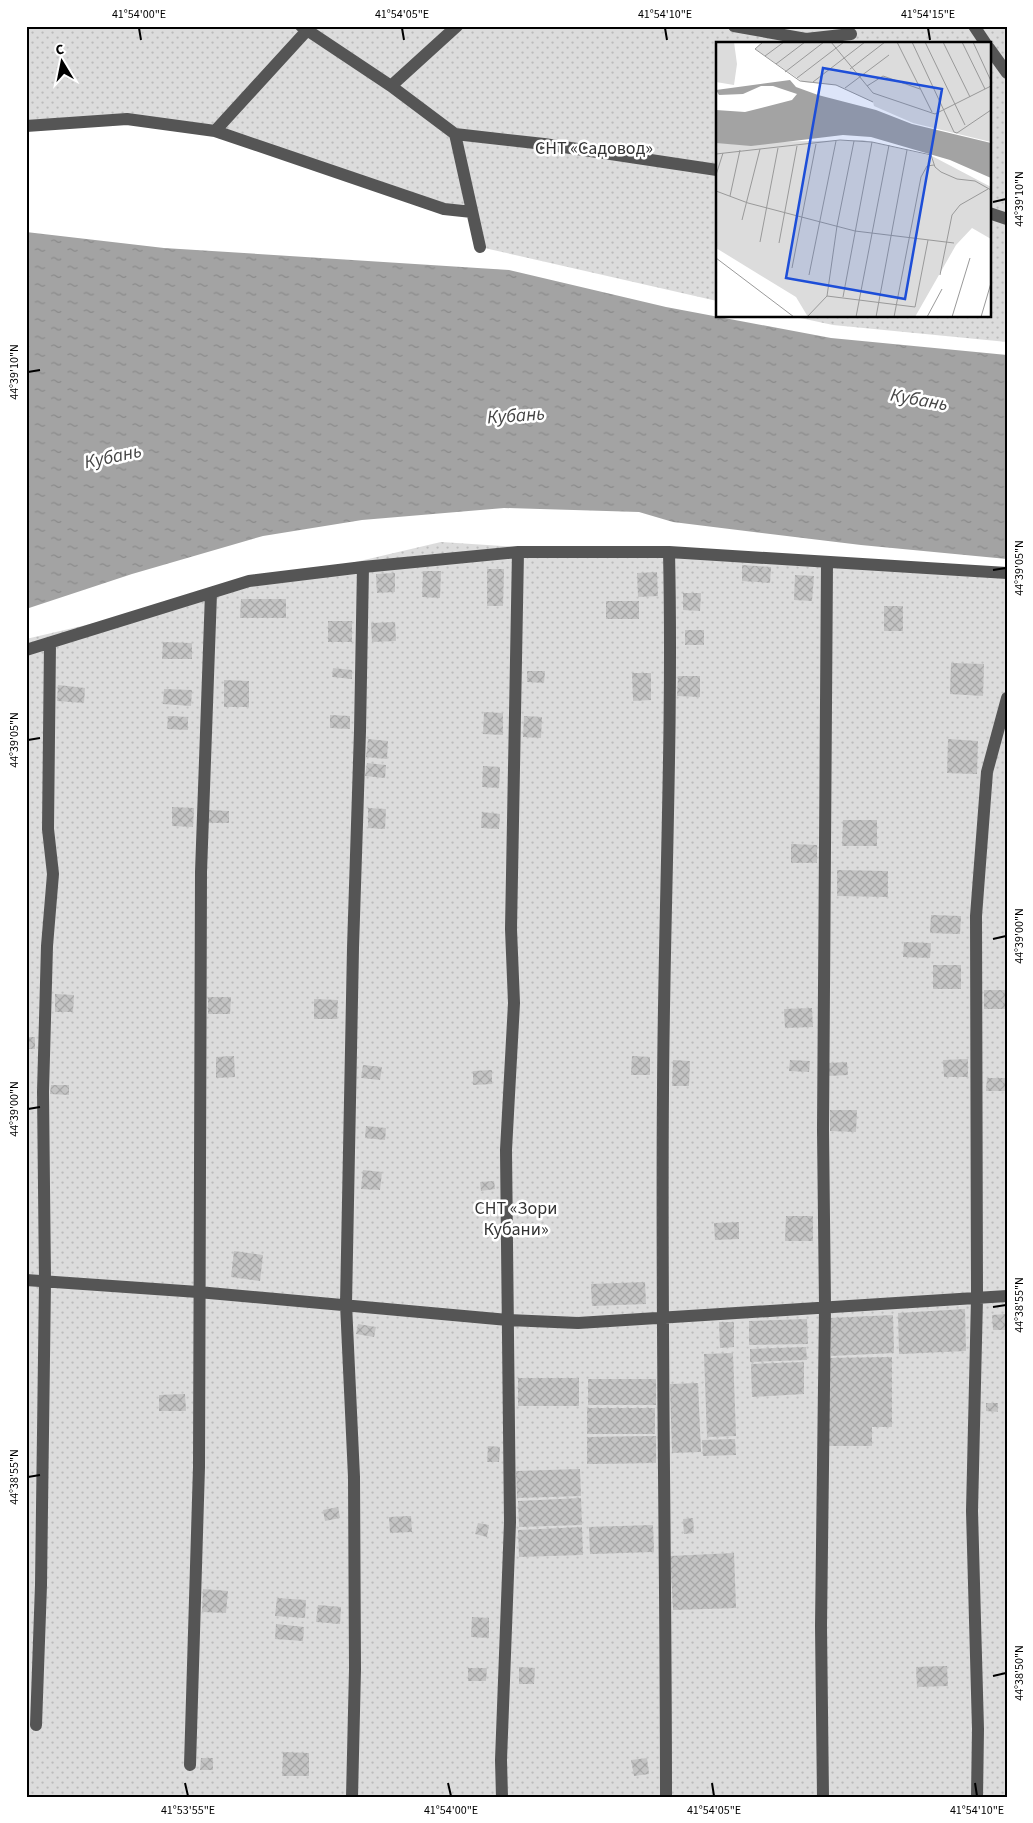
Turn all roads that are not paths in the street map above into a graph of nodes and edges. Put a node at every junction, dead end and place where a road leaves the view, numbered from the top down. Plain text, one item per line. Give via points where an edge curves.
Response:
1 (457, 26) edge
2 (734, 26) edge
3 (974, 26) edge
4 (306, 28) edge
5 (851, 35) edge
6 (985, 42) edge
7 (990, 49) edge
8 (1007, 73) edge
9 (390, 86) junction
10 (26, 126) edge
11 (215, 131) junction
12 (455, 134) junction
13 (716, 170) edge
14 (472, 212) junction
15 (990, 213) edge
16 (1007, 219) edge
17 (480, 248) dead end
18 (518, 552) junction
19 (669, 552) junction
20 (827, 562) junction
21 (363, 566) junction
22 (1007, 573) edge
23 (211, 593) junction
24 (50, 643) junction
25 (26, 650) edge
26 (1007, 698) edge
27 (26, 1280) edge
28 (45, 1282) junction
29 (198, 1292) junction
30 (1007, 1296) edge
31 (977, 1298) junction
32 (346, 1304) junction
33 (825, 1307) junction
34 (662, 1317) junction
35 (508, 1320) junction
36 (36, 1724) dead end
37 (190, 1765) dead end
38 (352, 1797) edge
39 (502, 1797) edge
40 (666, 1797) edge
41 (823, 1797) edge
42 (977, 1797) edge

1 - 9 lane
2 - 5 lane via 806,39
3 - 6 lane
4 - 9 lane
4 - 11 lane
7 - 8 lane
9 - 12 lane
10 - 11 lane via 127,119
11 - 14 lane via 444,208
12 - 13 lane
12 - 14 lane
14 - 17 lane
15 - 16 lane
18 - 19 lane
18 - 21 lane
18 - 35 lane via 511,929 514,1004 506,1150
19 - 20 lane
19 - 34 lane
20 - 22 lane
20 - 33 lane
21 - 23 lane via 249,581
21 - 32 lane
23 - 24 lane
23 - 29 lane via 201,872
24 - 25 lane
24 - 28 lane via 48,829 53,874 47,946 44,1072
26 - 31 lane via 987,772 976,916
27 - 28 lane
28 - 29 lane
28 - 36 lane
29 - 32 lane
29 - 37 lane via 199,1467
30 - 31 lane
31 - 33 lane
31 - 42 lane via 972,1511
32 - 35 lane
32 - 38 lane via 354,1487
33 - 34 lane
33 - 41 lane via 821,1626
34 - 35 lane via 578,1323
34 - 40 lane
35 - 39 lane via 510,1522

